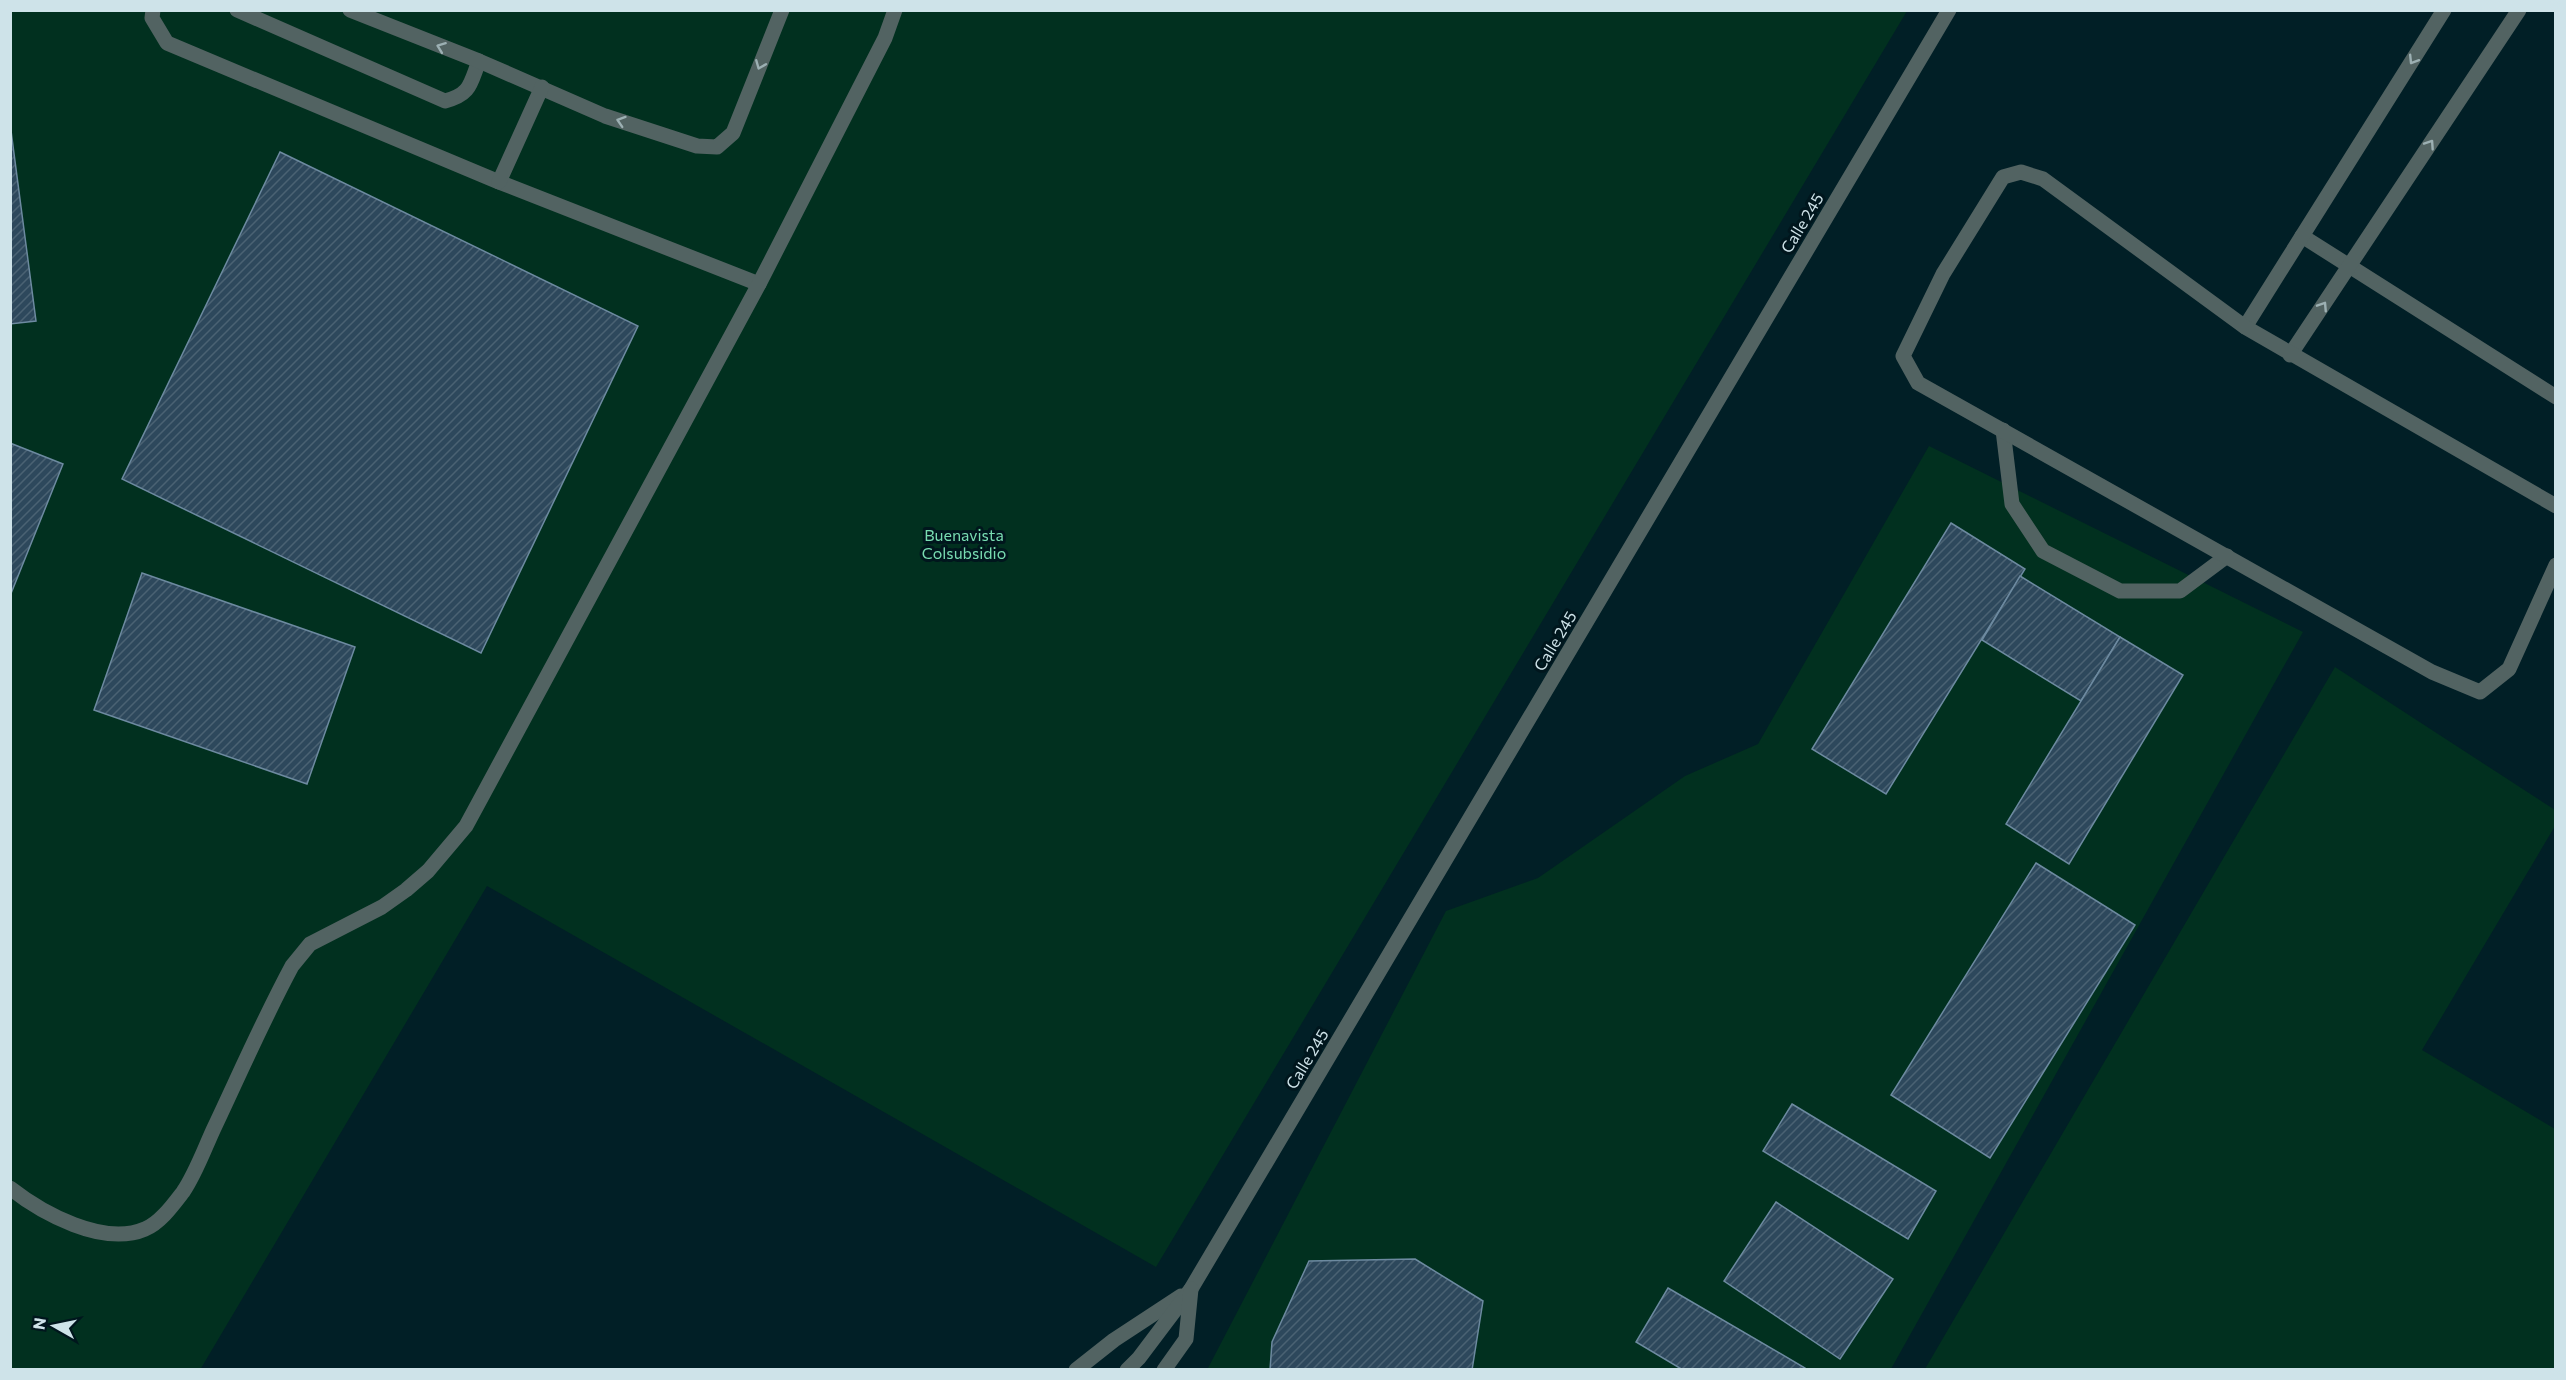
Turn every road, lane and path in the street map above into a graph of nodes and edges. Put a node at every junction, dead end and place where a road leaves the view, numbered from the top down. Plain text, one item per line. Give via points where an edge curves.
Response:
1 (153, 10) edge
2 (237, 10) edge
3 (350, 10) edge
4 (782, 10) edge
5 (895, 10) edge
6 (1949, 10) edge
7 (2444, 10) edge
8 (2519, 10) edge
9 (479, 62) junction
10 (542, 87) junction
11 (499, 182) junction
12 (2302, 236) junction
13 (2350, 265) junction
14 (759, 284) junction
15 (2245, 327) junction
16 (2290, 355) junction
17 (2556, 397) edge
18 (2003, 430) junction
19 (2556, 506) edge
20 (2227, 556) junction
21 (2556, 565) edge
22 (10, 1188) edge
23 (1191, 1289) junction
24 (1076, 1370) edge
25 (1127, 1370) edge
26 (1164, 1370) edge

1 - 11 lane via 152,18 167,44
2 - 9 lane via 445,101 461,97
9 -> 3 lane
4 -> 10 lane via 733,133 717,147 697,146 605,116
5 - 14 lane via 885,38
6 - 23 lane, Calle 245
7 -> 12 lane
13 -> 8 lane
9 - 10 lane
10 - 11 lane
11 - 14 lane
12 - 13 lane
12 - 15 lane
16 -> 13 lane
13 - 17 lane
14 - 22 lane via 466,826 428,871 406,890 310,944 292,966 184,1190 156,1223 125,1233 99,1232 68,1224
15 - 16 lane
15 - 18 lane via 2043,179 2021,172 2002,177 1943,274 1903,356 1918,383
16 - 19 lane
18 - 20 lane
18 - 20 lane via 2012,504 2043,551 2120,591 2180,591
20 - 21 lane via 2432,672 2480,692 2509,669
23 - 24 lane, Calle 245
23 - 25 lane, Calle 245
23 - 26 lane, Calle 245 via 1186,1340

